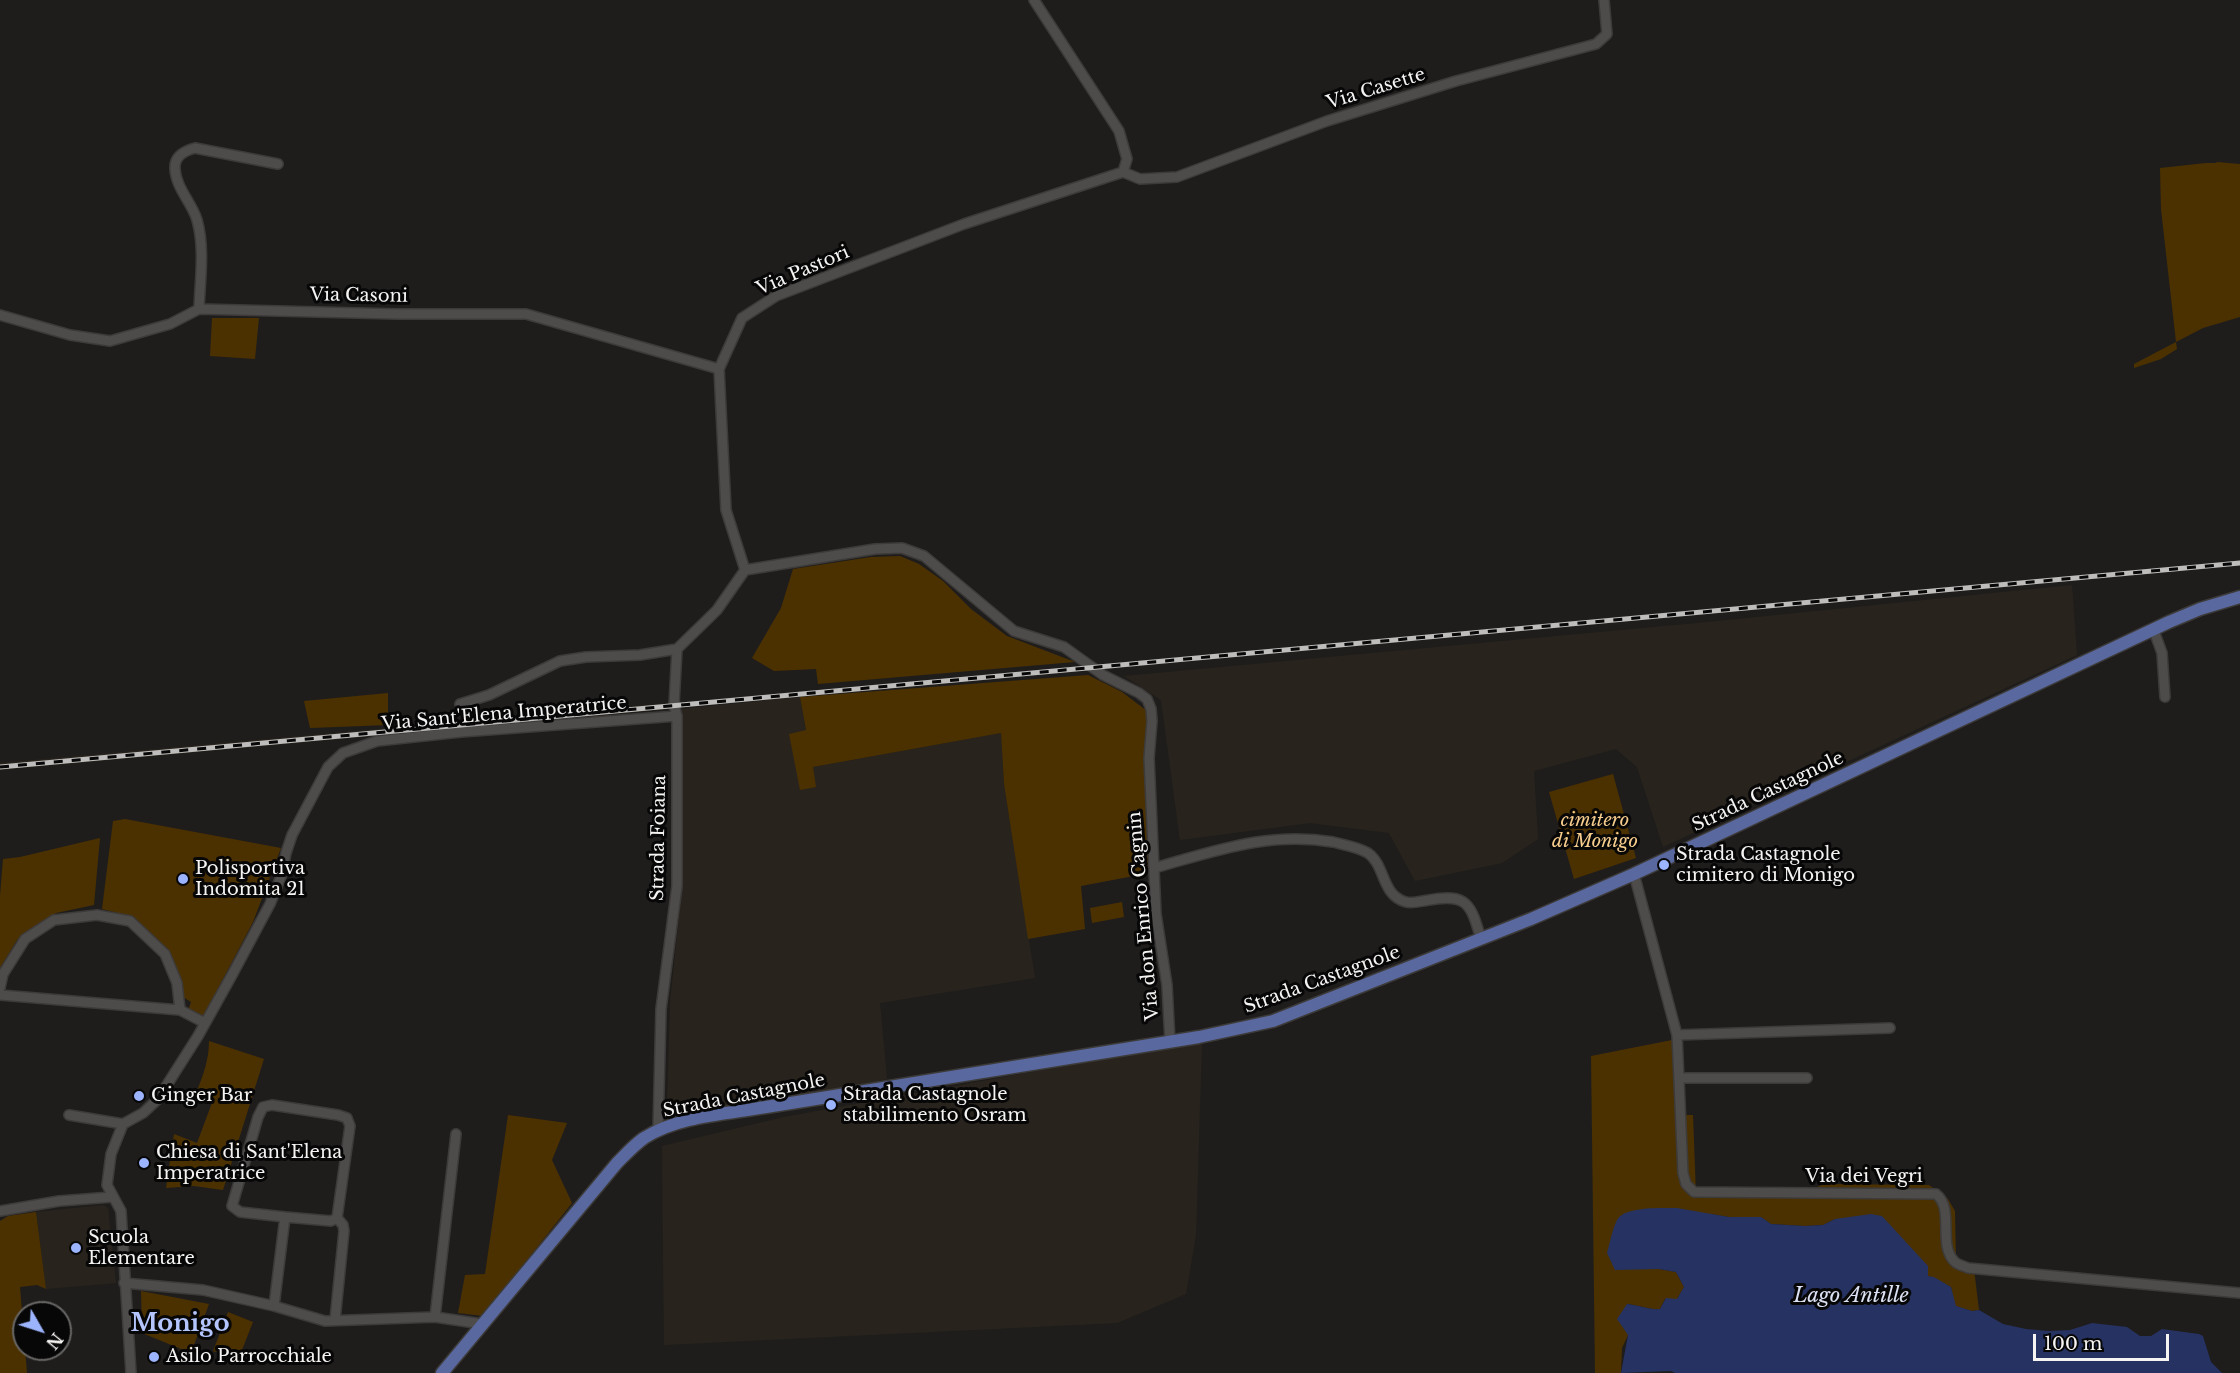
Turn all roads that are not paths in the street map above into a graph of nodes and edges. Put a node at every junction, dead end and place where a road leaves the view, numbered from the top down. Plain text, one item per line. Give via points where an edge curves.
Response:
1 (1034, 0) edge
2 (1604, 0) edge
3 (278, 164) dead end
4 (1124, 172) junction
5 (199, 309) junction
6 (0, 315) edge
7 (719, 369) junction
8 (745, 570) junction
9 (2240, 597) edge
10 (2154, 630) junction
11 (677, 649) junction
12 (2165, 697) dead end
13 (460, 704) dead end
14 (677, 716) junction
15 (1154, 868) junction
16 (1634, 874) junction
17 (1481, 939) junction
18 (0, 988) edge
19 (0, 995) edge
20 (180, 1010) junction
21 (205, 1023) junction
22 (1890, 1028) dead end
23 (1677, 1035) junction
24 (1170, 1042) junction
25 (1679, 1078) junction
26 (1807, 1078) dead end
27 (69, 1115) dead end
28 (123, 1124) junction
29 (658, 1131) junction
30 (456, 1134) dead end
31 (112, 1197) junction
32 (0, 1210) edge
33 (285, 1217) junction
34 (337, 1218) junction
35 (124, 1283) junction
36 (2240, 1293) edge
37 (274, 1306) junction
38 (435, 1317) junction
39 (335, 1320) junction
40 (482, 1324) junction
41 (131, 1373) edge
42 (442, 1373) edge

1 - 4 street via 1119,131 1127,159
2 - 4 street, Via Casette via 1607,34 1596,44 1456,81 1331,120 1178,177 1140,179
3 - 5 street via 195,148 177,157 175,169 180,187 197,219
4 - 7 street, Via Pastori via 964,224 776,296 742,318
5 - 6 street, Via Casoni via 170,324 110,340 70,335
5 - 7 street, Via Casoni via 526,314
7 - 8 street, Via Pastori via 726,510
8 - 11 street via 717,610
8 - 15 street, Via don Enrico Cagnin via 902,548 924,556 1014,631 1064,647 1103,675 1139,693 1151,709
9 - 10 main road, Strada Castagnole via 2200,609
10 - 12 street via 2162,653
10 - 16 main road, Strada Castagnole
11 - 13 street via 560,661 489,695
11 - 14 street, Strada Foiana
14 - 21 street, Via Sant'Elena Imperatrice via 377,741 343,753 328,767 292,835 270,904
14 - 29 street, Strada Foiana via 677,886 661,1009
15 - 17 street via 1268,839 1341,844 1374,858 1389,891 1400,899 1414,903 1448,898 1464,903 1473,911
15 - 24 street, Via don Enrico Cagnin
16 - 17 main road, Strada Castagnole
16 - 23 street, Via dei Vegri
17 - 24 main road, Strada Castagnole via 1273,1021
18 - 20 street via 3,974 25,939 54,920 97,915 130,921 165,954 177,983
19 - 20 street
20 - 21 street
21 - 28 street, Via Sant'Elena Imperatrice via 158,1099
22 - 23 street
23 - 25 street, Via dei Vegri
24 - 29 main road, Strada Castagnole via 766,1107
25 - 26 street
25 - 36 street, Via dei Vegri via 1683,1173 1694,1192 1936,1194 1943,1205 1948,1251 1955,1262 1968,1268
27 - 28 street
28 - 31 street via 109,1163 107,1185
29 - 40 main road, Strada Castagnole via 644,1138 617,1163
30 - 38 street
31 - 32 street
31 - 35 street via 121,1211
33 - 34 street via 331,1221
33 - 34 street via 240,1212 232,1206 258,1117 263,1107 272,1105 347,1118 350,1126
33 - 37 street
34 - 39 street via 344,1231
35 - 37 street via 202,1290
35 - 41 street
37 - 39 street via 325,1321
38 - 39 street
38 - 40 street
40 - 42 main road, Strada Castagnole

